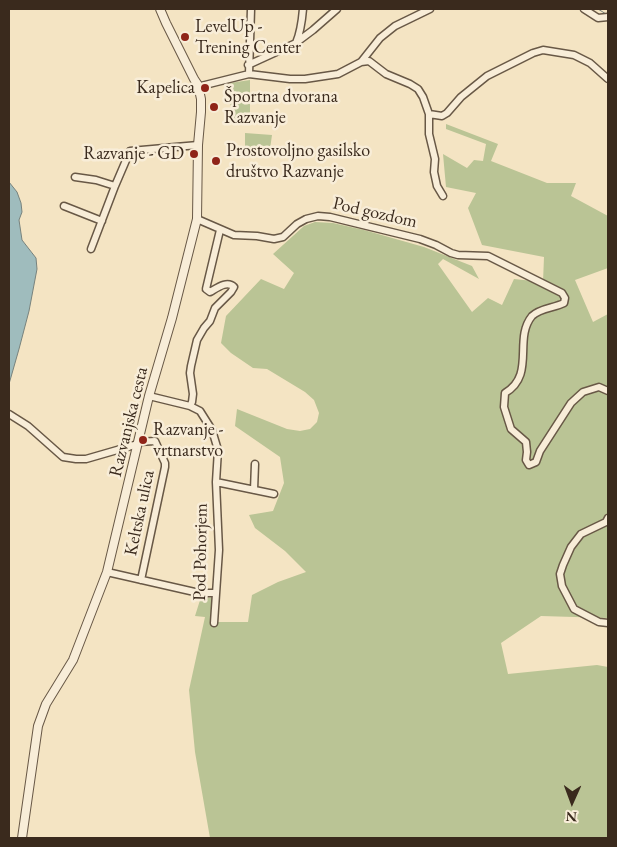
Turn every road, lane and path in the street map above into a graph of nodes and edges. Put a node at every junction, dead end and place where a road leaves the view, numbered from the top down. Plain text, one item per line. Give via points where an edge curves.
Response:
1 (160, 9) edge
2 (251, 9) edge
3 (303, 9) edge
4 (337, 9) edge
5 (430, 9) edge
6 (584, 9) edge
7 (607, 18) edge
8 (296, 43) junction
9 (361, 62) junction
10 (248, 65) junction
11 (249, 74) junction
12 (608, 79) edge
13 (200, 86) junction
14 (429, 114) junction
15 (198, 145) junction
16 (76, 177) dead end
17 (115, 186) junction
18 (443, 196) dead end
19 (64, 206) dead end
20 (197, 219) junction
21 (102, 221) junction
22 (220, 230) junction
23 (91, 249) dead end
24 (608, 391) edge
25 (149, 396) junction
26 (190, 406) junction
27 (9, 414) edge
28 (138, 443) junction
29 (254, 464) dead end
30 (216, 482) junction
31 (254, 490) junction
32 (274, 494) dead end
33 (608, 518) edge
34 (107, 572) junction
35 (140, 580) junction
36 (216, 593) junction
37 (214, 623) dead end
38 (608, 623) edge
39 (22, 838) edge

1 - 13 street, Razvanjska cesta
2 - 10 street
3 - 8 street
4 - 8 street
5 - 9 street via 395,26 380,38
6 - 7 street via 598,18
8 - 10 street
9 - 11 street via 338,74 305,79
9 - 14 street via 369,61 386,74 418,90
10 - 11 street
11 - 13 street
12 - 14 street via 590,63 574,55 543,50 488,76 442,116
13 - 15 street, Razvanjska cesta
14 - 18 street via 434,172
15 - 17 street via 130,151
15 - 20 street, Razvanjska cesta
16 - 17 street
17 - 21 street
19 - 21 street
20 - 22 street, Pod gozdom
20 - 25 street, Razvanjska cesta
21 - 23 street
22 - 24 street, Pod gozdom via 234,235 274,239 283,237 306,219 330,217 420,239 451,254 488,256 562,293 564,303 533,315 526,326 521,375 513,388 505,393 504,407 511,429 526,442 529,465 536,462 572,403 583,392 599,387
22 - 26 street via 206,289 210,292 226,283 234,287 215,308 195,347 190,373 193,394
25 - 26 street
25 - 28 street, Razvanjska cesta
26 - 30 street, Pod Pohorjem via 200,411 212,430 218,450
27 - 28 street via 63,457 86,459
28 - 34 street, Razvanjska cesta
28 - 35 street, Keltska ulica via 155,441 165,463
29 - 31 street
30 - 31 street, Pod Pohorjem
30 - 36 street, Pod Pohorjem via 219,550
31 - 32 street, Pod Pohorjem
33 - 38 street via 581,534 571,547 560,574 574,610
34 - 35 street
34 - 39 street, Razvanjska cesta via 72,660 46,704 38,726
35 - 36 street via 199,593
36 - 37 street, Pod Pohorjem

